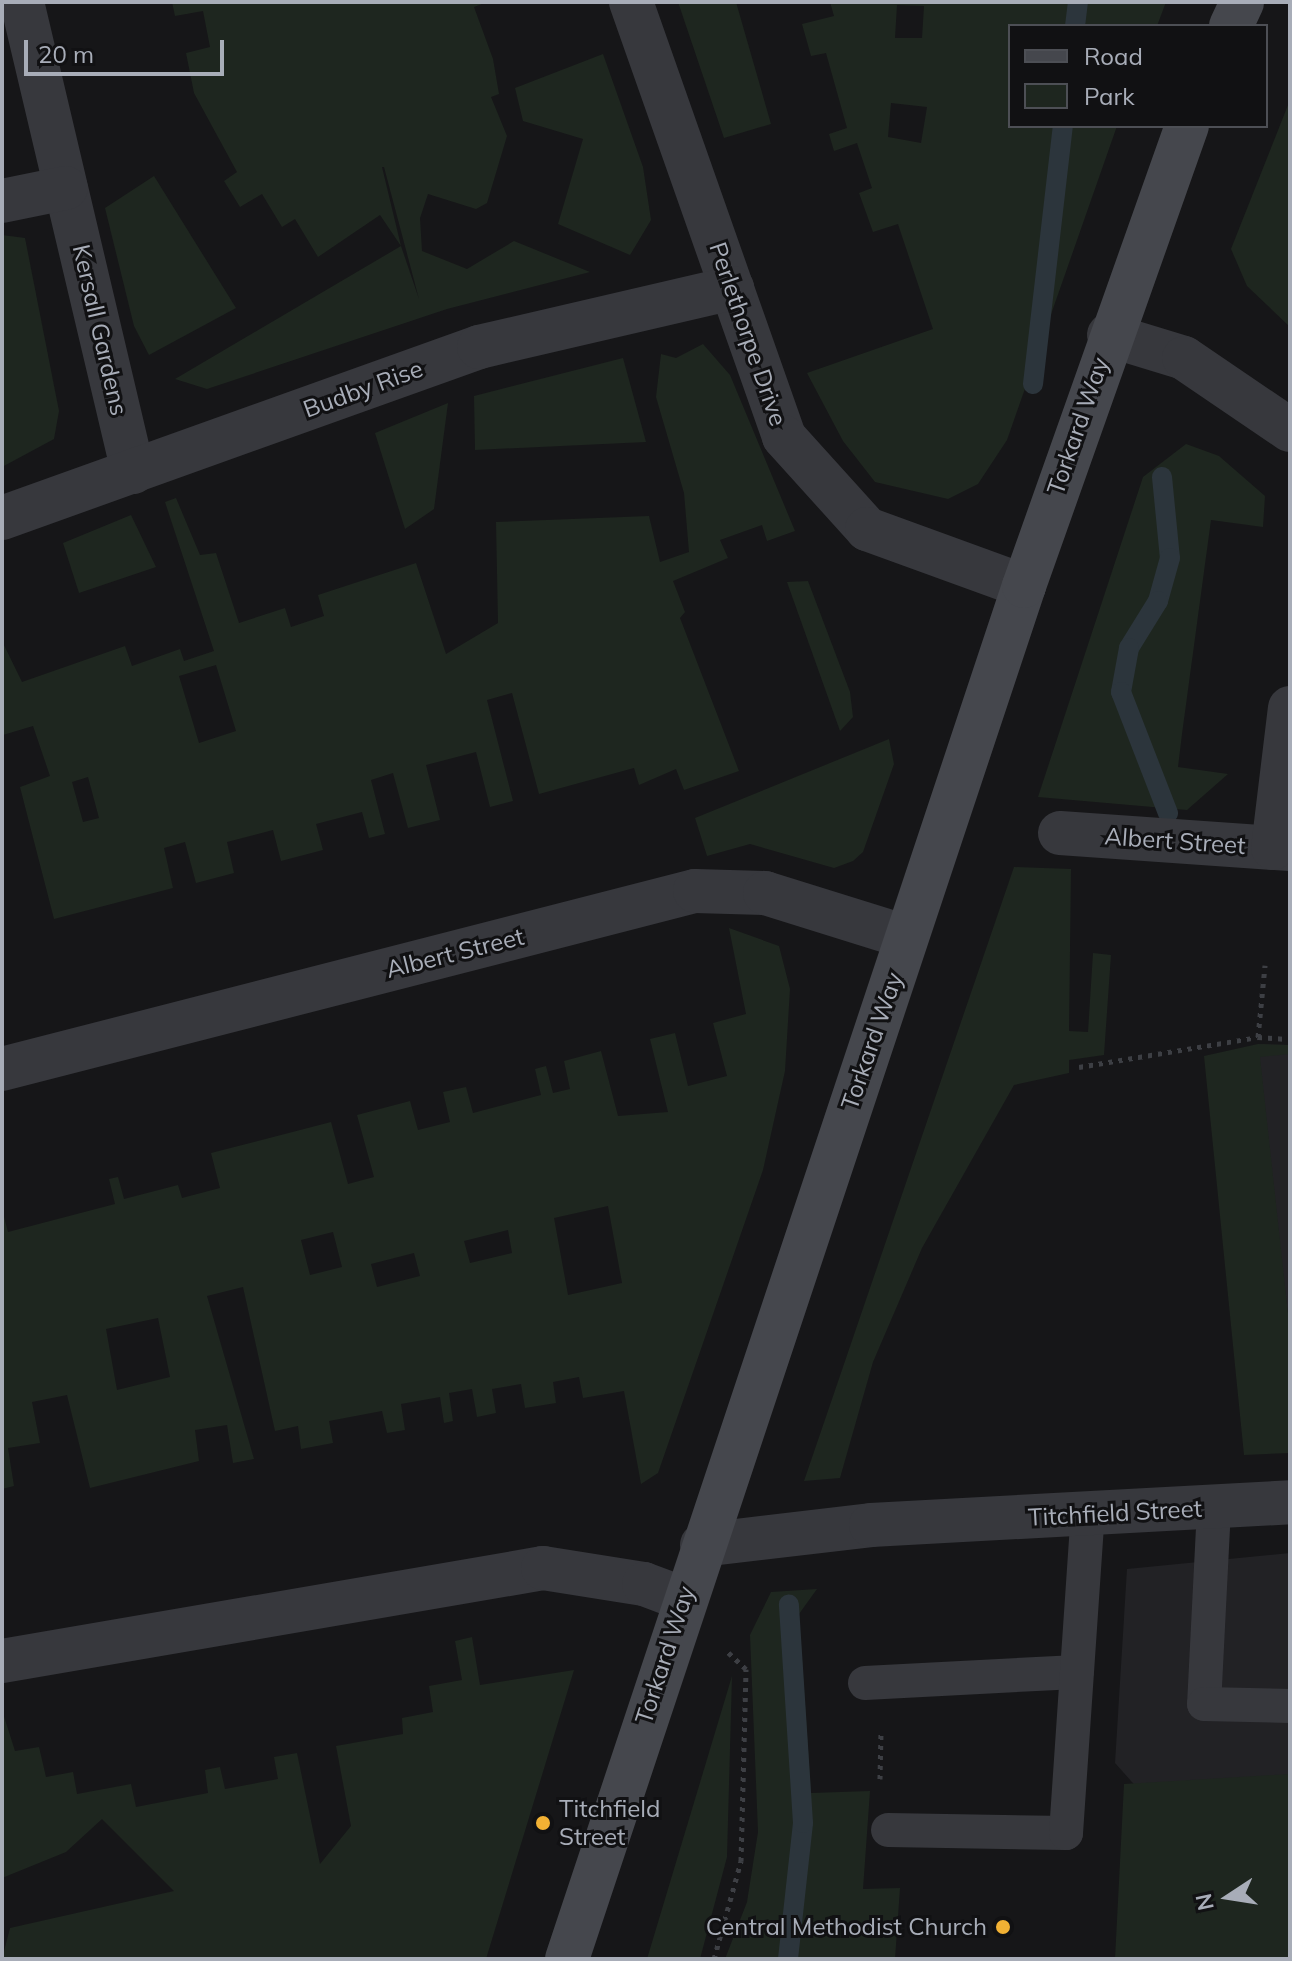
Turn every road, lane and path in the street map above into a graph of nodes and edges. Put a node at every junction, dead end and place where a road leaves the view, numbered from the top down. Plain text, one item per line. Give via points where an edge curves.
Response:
1 (22, 2) edge
2 (631, 2) edge
3 (1242, 2) edge
4 (1232, 24) edge
5 (1186, 128) edge
6 (66, 188) junction
7 (2, 201) edge
8 (732, 288) junction
9 (1109, 335) junction
10 (1290, 430) edge
11 (133, 472) junction
12 (2, 518) edge
13 (1024, 586) junction
14 (1290, 711) edge
15 (1060, 833) dead end
16 (1282, 848) edge
17 (906, 937) junction
18 (1265, 965) dead end
19 (1258, 1037) junction
20 (1290, 1039) edge
21 (1079, 1067) dead end
22 (2, 1069) edge
23 (1290, 1502) edge
24 (1214, 1508) junction
25 (1088, 1514) junction
26 (702, 1545) junction
27 (684, 1599) junction
28 (728, 1651) dead end
29 (2, 1661) edge
30 (1077, 1672) junction
31 (874, 1683) joint
32 (1290, 1706) edge
33 (888, 1830) joint
34 (567, 1959) edge
35 (714, 1959) edge

1 - 6 street, Kersall Gardens
2 - 8 street, Perlethorpe Drive
3 - 4 street
5 - 9 street, Torkard Way
6 - 7 street
6 - 11 street, Kersall Gardens
8 - 11 street, Budby Rise via 479,347
8 - 13 street, Perlethorpe Drive via 784,437 867,529
9 - 10 street via 1184,358
9 - 13 street, Torkard Way
11 - 12 street, Budby Rise
13 - 17 street, Torkard Way
14 - 16 street
15 - 16 street, Albert Street
17 - 22 street, Albert Street via 765,893 695,891
17 - 26 street, Torkard Way
18 - 19 path
19 - 20 path
19 - 21 path
23 - 24 street, Titchfield Street
24 - 25 street, Titchfield Street
24 - 32 lane via 1204,1704
25 - 26 street, Titchfield Street via 871,1525
25 - 30 lane
26 - 27 street, Torkard Way
27 - 29 street via 644,1584 543,1568
27 - 34 street, Torkard Way
28 - 35 path via 746,1669 741,1861
30 - 31 lane
30 - 33 lane via 1066,1833
31 - 33 path via 879,1813

